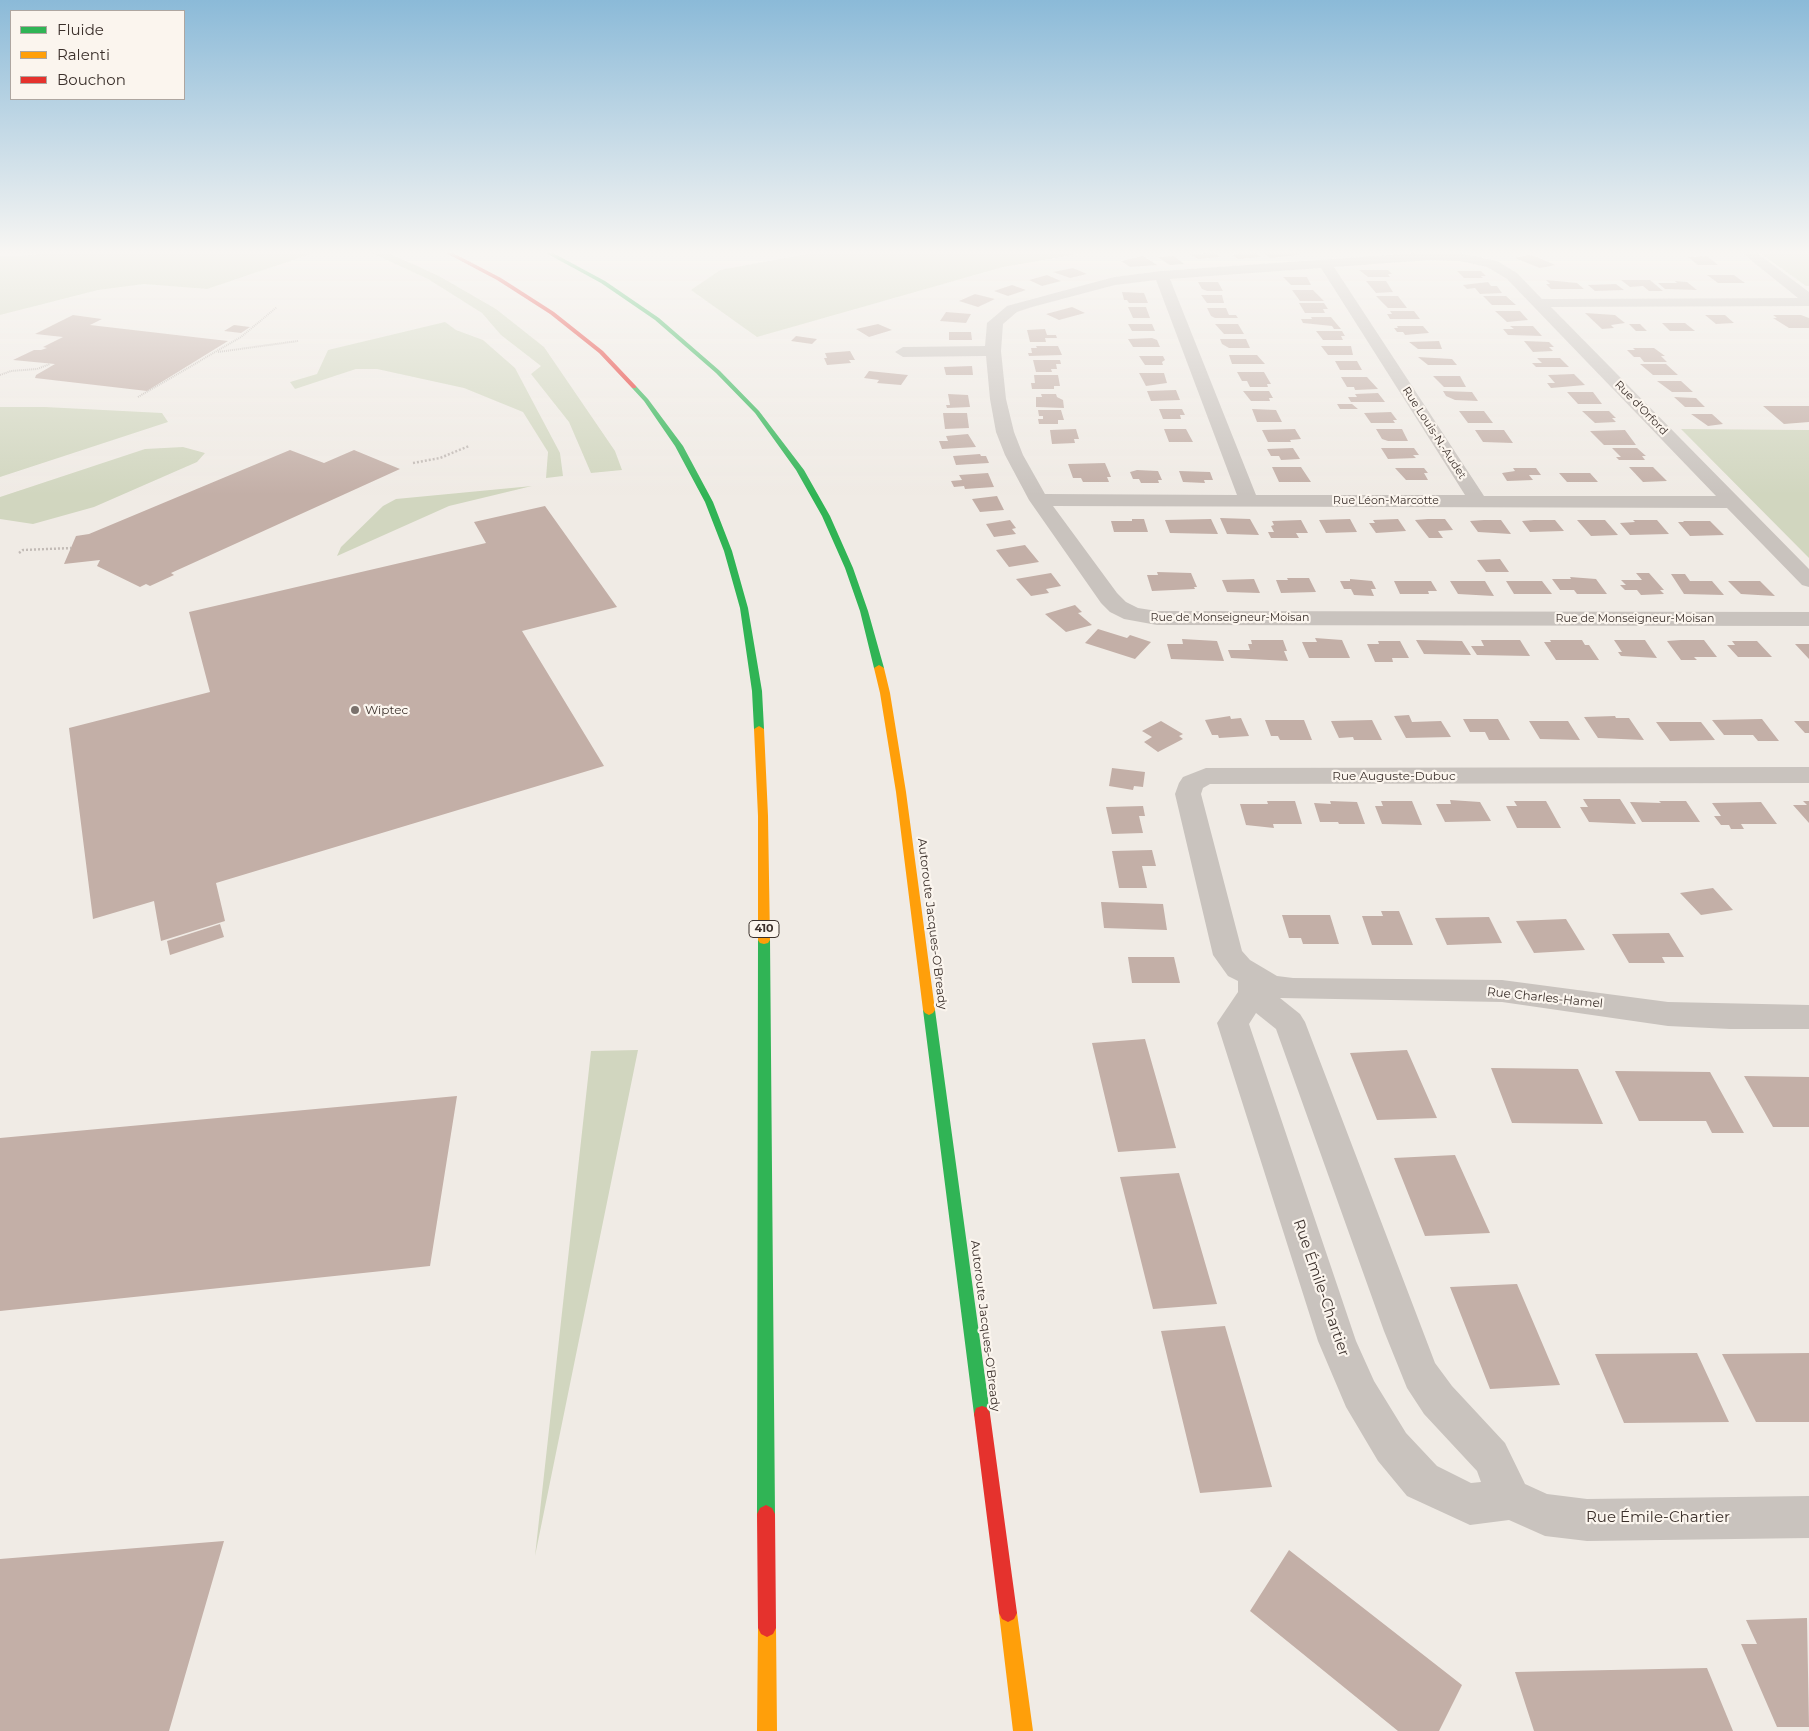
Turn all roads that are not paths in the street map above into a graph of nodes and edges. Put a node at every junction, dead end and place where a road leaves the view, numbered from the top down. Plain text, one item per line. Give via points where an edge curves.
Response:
1 (578, 334) edge
2 (675, 334) edge
3 (994, 334) edge
4 (1184, 334) edge
5 (1370, 334) edge
6 (1570, 334) edge
7 (993, 351) junction
8 (903, 352) dead end
9 (1039, 500) junction
10 (1249, 501) junction
11 (1478, 502) junction
12 (1732, 502) junction
13 (1809, 581) edge
14 (1809, 619) edge
15 (1809, 775) edge
16 (1253, 986) junction
17 (1809, 1017) edge
18 (1510, 1500) junction
19 (1809, 1517) edge
20 (767, 1731) edge
21 (1023, 1731) edge

1 - 20 highway, 410 via 605,356 650,404 679,446 709,502 728,551 744,608 756,691 763,809
2 - 21 highway, Autoroute Jacques-O'Bready via 734,387 772,430 804,476 849,568 869,626 885,694 901,792
3 - 7 street, Rue de Monseigneur-Moisan
4 - 10 street
5 - 11 street, Rue Louis-N.-Audet
6 - 12 street, Rue d'Orford
7 - 8 street
7 - 9 street, Rue de Monseigneur-Moisan via 1005,432
9 - 10 street, Rue Léon-Marcotte
9 - 14 street, Rue de Monseigneur-Moisan via 1108,598 1118,607 1143,617
10 - 11 street, Rue Léon-Marcotte
11 - 12 street, Rue Léon-Marcotte
12 - 13 street, Rue d'Orford
15 - 16 street, Rue Auguste-Dubuc via 1206,776 1192,783 1188,794 1228,955
16 - 17 street, Rue Charles-Hamel via 1502,991 1668,1014
16 - 18 street via 1289,1022 1421,1375 1438,1400 1491,1457
16 - 18 street, Rue Émile-Chartier via 1234,1023 1337,1341 1360,1394 1392,1447 1422,1481 1470,1504
18 - 19 street, Rue Émile-Chartier via 1545,1515 1587,1520

